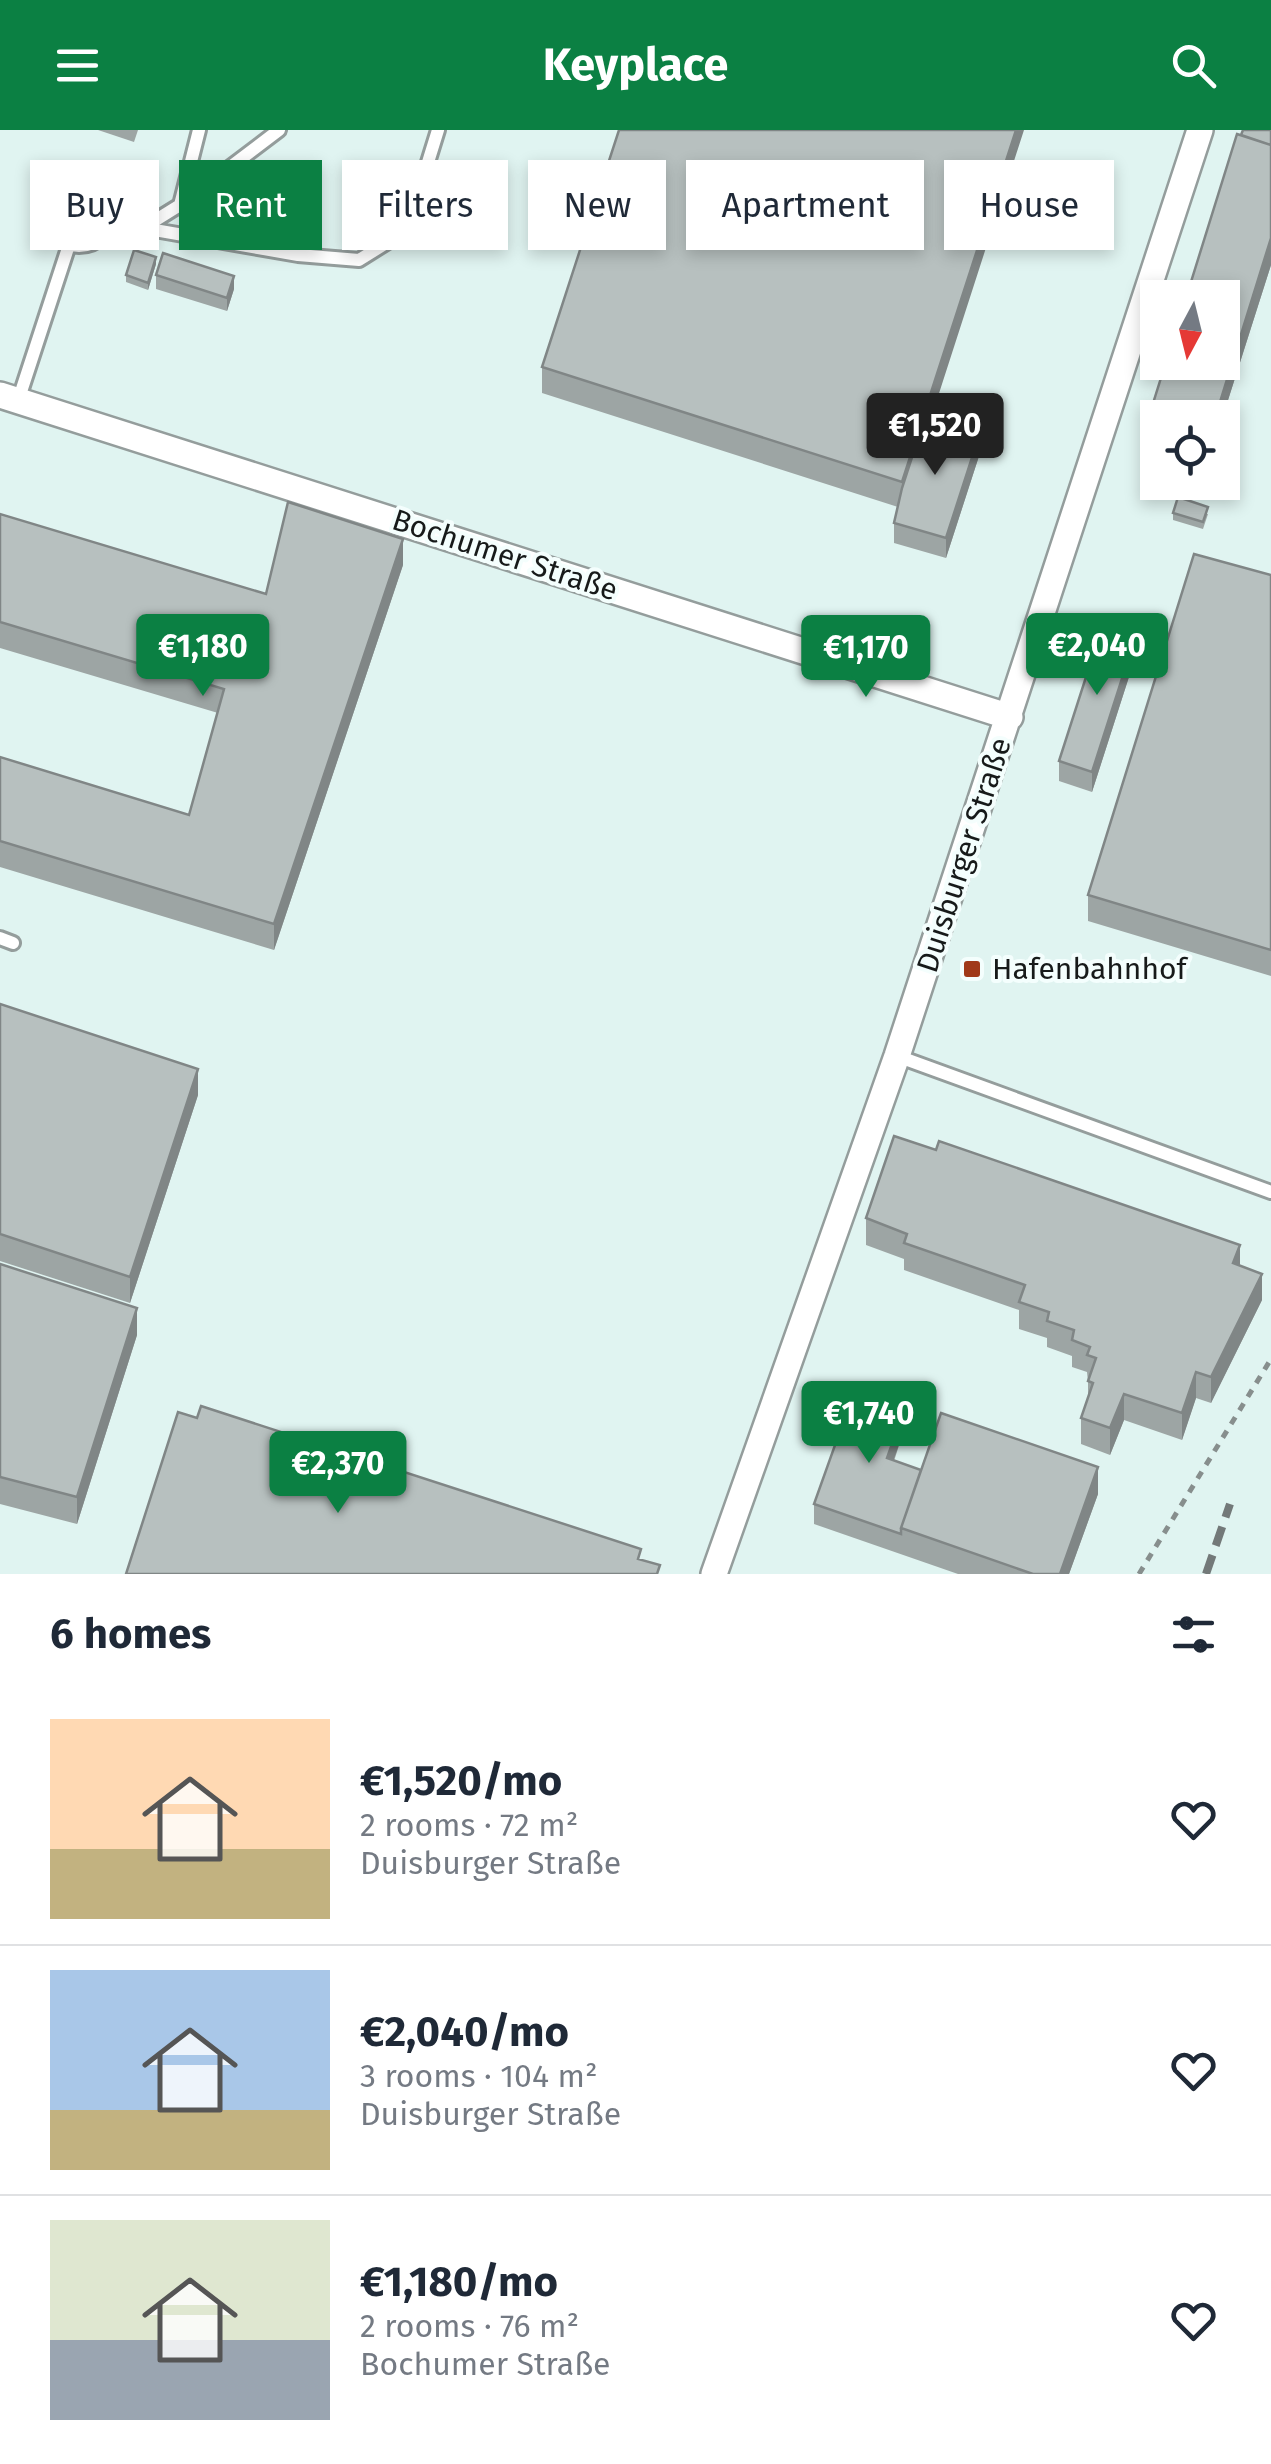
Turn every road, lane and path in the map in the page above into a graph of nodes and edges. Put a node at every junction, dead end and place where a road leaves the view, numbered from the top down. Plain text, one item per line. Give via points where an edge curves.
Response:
1 (199, 130) edge
2 (279, 130) edge
3 (438, 130) edge
4 (1200, 130) edge
5 (191, 160) edge
6 (239, 160) edge
7 (159, 231) edge
8 (66, 250) edge
9 (9, 398) edge
10 (1010, 717) junction
11 (898, 1056) junction
12 (1271, 1192) edge
13 (1271, 1358) edge
14 (714, 1574) edge
15 (1139, 1574) edge

1 - 5 lane
2 - 6 lane
3 - 7 lane via 408,230 359,260
4 - 10 street, Duisburger Straße
8 - 9 lane
9 - 10 street, Bochumer Straße
10 - 11 street, Duisburger Straße
11 - 12 lane
11 - 14 street, Duisburger Straße
13 - 15 path

